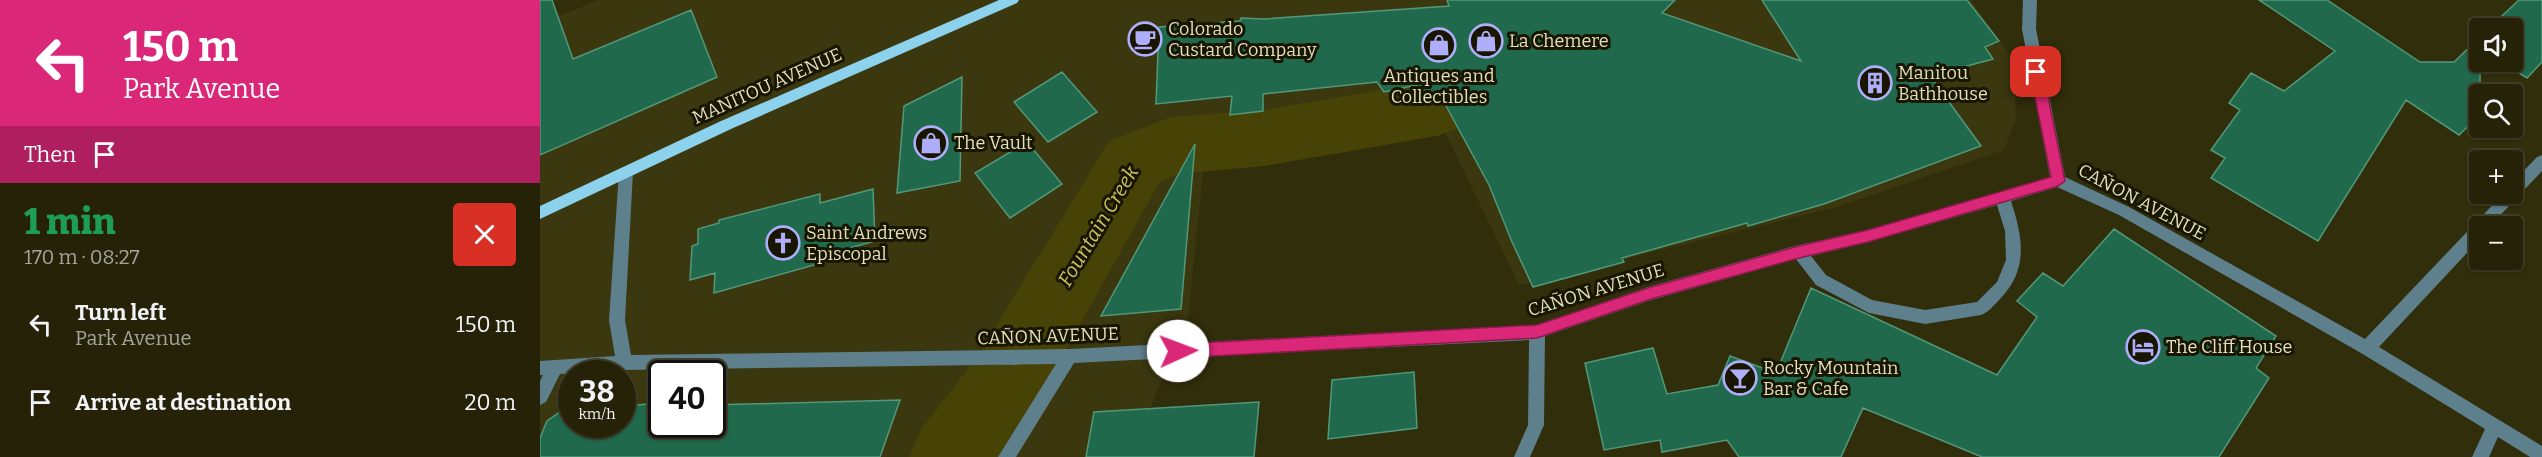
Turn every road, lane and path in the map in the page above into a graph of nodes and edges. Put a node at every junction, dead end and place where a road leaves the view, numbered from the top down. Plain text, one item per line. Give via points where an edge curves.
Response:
1 (1012, 0) edge
2 (2030, 0) edge
3 (2542, 160) edge
4 (626, 172) junction
5 (2058, 181) junction
6 (2523, 181) edge
7 (2002, 197) junction
8 (2502, 204) edge
9 (540, 213) edge
10 (2490, 216) edge
11 (2469, 239) edge
12 (1799, 252) junction
13 (1537, 332) junction
14 (2367, 348) junction
15 (1070, 356) junction
16 (624, 360) edge
17 (636, 363) edge
18 (548, 368) edge
19 (540, 397) edge
20 (2495, 426) junction
21 (2542, 455) edge
22 (1006, 457) edge
23 (1522, 457) edge
24 (2480, 457) edge

1 - 4 main road, MANITOU AVENUE
2 - 5 street via 2029,29
3 - 6 street
4 - 9 main road, MANITOU AVENUE
4 - 16 street via 617,321
5 - 7 street, CAÑON AVENUE
5 - 14 street, CAÑON AVENUE via 2124,212
7 - 12 street, CAÑON AVENUE
7 - 12 street via 2013,231 2014,260 2003,286 1981,308 1925,317 1869,306 1821,280
8 - 10 street
11 - 14 street
12 - 13 street, CAÑON AVENUE via 1648,294
13 - 15 street, CAÑON AVENUE
13 - 23 street via 1536,425
14 - 20 street, CAÑON AVENUE
15 - 17 street, CAÑON AVENUE
15 - 22 street
18 - 19 street
20 - 21 street, CAÑON AVENUE
20 - 24 street

